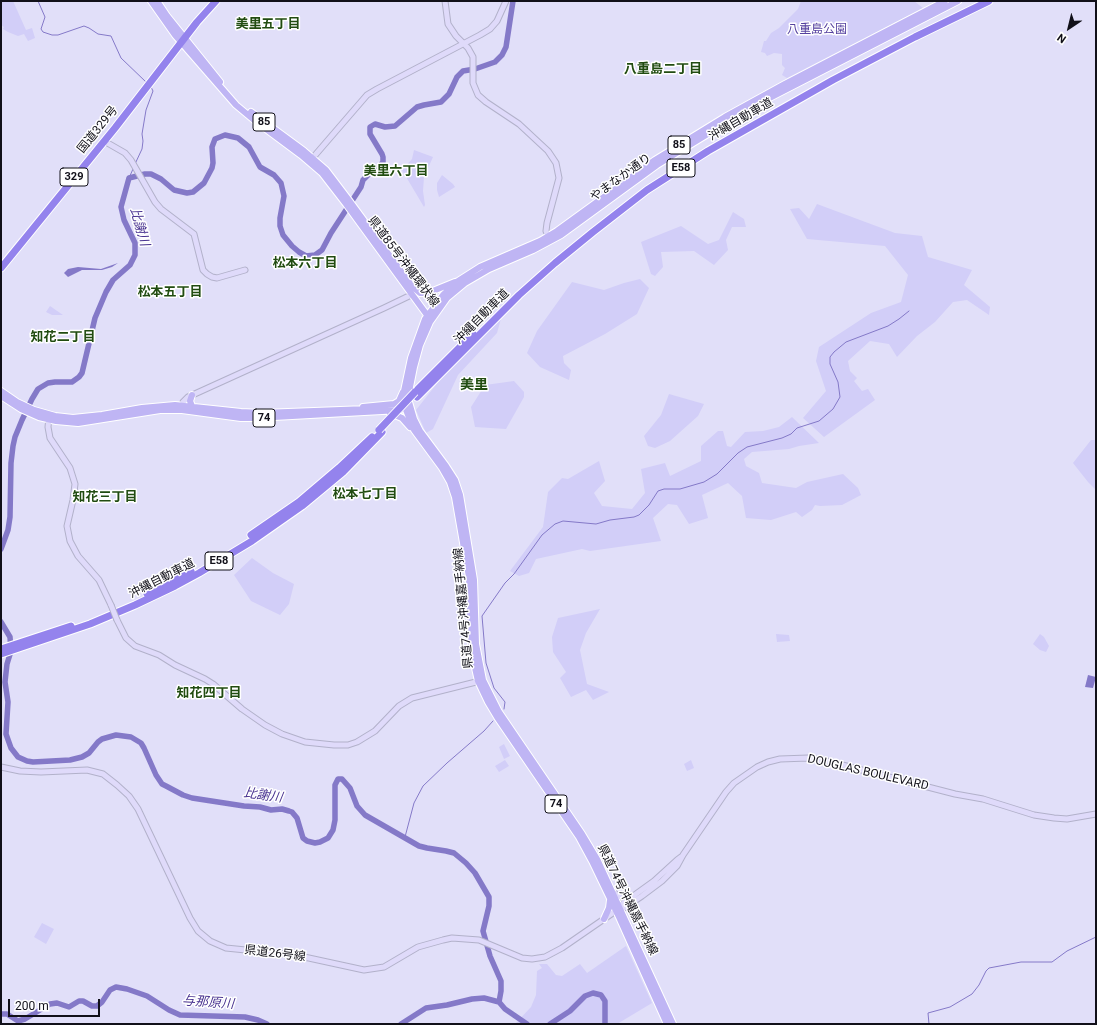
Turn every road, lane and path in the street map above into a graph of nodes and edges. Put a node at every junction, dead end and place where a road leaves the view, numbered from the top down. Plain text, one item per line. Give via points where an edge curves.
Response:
1 (151, 1) edge
2 (157, 1) edge
3 (216, 1) edge
4 (445, 1) edge
5 (506, 1) edge
6 (945, 1) edge
7 (958, 1) edge
8 (978, 1) edge
9 (989, 1) edge
10 (183, 40) junction
11 (463, 43) junction
12 (104, 141) junction
13 (311, 160) junction
14 (656, 162) junction
15 (549, 239) junction
16 (1, 268) edge
17 (245, 270) dead end
18 (458, 281) junction
19 (412, 290) junction
20 (430, 315) junction
21 (1, 391) edge
22 (404, 391) junction
23 (192, 395) junction
24 (416, 395) junction
25 (1, 396) edge
26 (192, 406) junction
27 (22, 407) junction
28 (182, 408) junction
29 (356, 408) junction
30 (407, 409) junction
31 (380, 412) junction
32 (49, 417) junction
33 (414, 430) junction
34 (28, 643) junction
35 (1, 649) edge
36 (1, 654) edge
37 (481, 681) junction
38 (1, 767) edge
39 (1096, 814) edge
40 (611, 891) junction
41 (610, 899) junction
42 (631, 900) junction
43 (618, 910) junction
44 (604, 919) junction
45 (625, 919) junction
46 (667, 1024) edge
47 (673, 1024) edge

1 - 10 main road, 県道85号沖縄環状線 / 85 via 163,19
2 - 10 main road, 県道85号沖縄環状線 / 85
3 - 10 highway, 329
4 - 11 street via 448,24
5 - 11 street via 497,21 490,29
6 - 14 main road, やまなか通り / 85 via 785,84 703,130
7 - 14 main road, やまなか通り / 85 via 752,107
8 - 24 highway, 沖縄自動車道 / E58 via 758,116 645,187 552,260 503,304
9 - 24 highway, 沖縄自動車道 / E58 via 820,88 647,190 587,236 519,295
10 - 12 highway, 国道329号 / 329
10 - 13 main road, 県道85号沖縄環状線 / 85 via 236,105
11 - 13 street via 371,92
11 - 15 street via 471,53 474,64 473,84 478,95 519,124 548,151 556,163 558,178 546,232
12 - 16 highway, 国道329号 / 329
12 - 17 street via 125,153 155,202 194,234 203,270 207,274 217,278
13 - 19 main road, 県道85号沖縄環状線 / 85 via 347,201
14 - 15 main road, やまなか通り / 85 via 582,220
15 - 18 main road, やまなか通り / 85 via 480,267
15 - 20 main road, やまなか通り / 85 via 465,283
18 - 19 main road via 428,293
18 - 20 main road, やまなか通り / 85 via 443,295
19 - 20 main road, 県道85号沖縄環状線 / 85
19 - 23 street via 409,296 384,308
20 - 22 main road, やまなか通り / 85 via 420,330
20 - 30 main road, やまなか通り / 85 via 411,377
21 - 27 main road, 74
22 - 29 main road via 399,401 394,404
22 - 30 main road, やまなか通り / 85
23 - 26 main road
23 - 28 street via 184,399
24 - 34 highway, 沖縄自動車道 / E58 via 343,472 302,506 226,556 175,586 135,605 90,624
25 - 27 main road, 74
26 - 28 main road, 74
26 - 29 main road, 74 via 262,413
27 - 32 main road, 74
28 - 31 main road, 74 via 241,418
28 - 32 main road, 74 via 142,408 87,417
29 - 30 main road, 74
30 - 31 main road, 74
30 - 33 main road, 県道74号沖縄嘉手納線 / 74
30 - 37 main road, 県道74号沖縄嘉手納線 / 74 via 455,480 460,495 474,580 476,644
31 - 33 main road via 397,415
32 - 37 street, bridge via 50,438 70,468 75,484 67,526 70,541 78,556 99,580 126,638 135,646 205,678 242,709 282,734 305,742 334,745 357,742 375,731 399,706 412,698
33 - 37 main road, 県道74号沖縄嘉手納線 / 74 via 442,468 455,497 469,578 473,659
34 - 35 highway, 沖縄自動車道 / E58
34 - 36 highway, 沖縄自動車道 / E58
37 - 40 main road, 県道74号沖縄嘉手納線 / 74 via 597,859
37 - 41 main road, 県道74号沖縄嘉手納線 / 74 via 488,702 579,838
38 - 44 street, 県道26号線 via 30,772 87,770 112,780 138,809 195,928 220,946 295,955 364,970 384,967 418,947 462,938 479,940 522,958 532,959 558,950
39 - 42 street, DOUGLAS BOULEVARD via 1068,818 1034,815 823,760 780,759 757,767 734,783 677,866 662,881
40 - 42 street
40 - 43 main road, 県道74号沖縄嘉手納線 / 74
41 - 43 main road, 県道74号沖縄嘉手納線 / 74
41 - 44 main road
42 - 43 street, DOUGLAS BOULEVARD via 624,908
42 - 45 street
43 - 44 street, 県道26号線
43 - 45 main road, 県道74号沖縄嘉手納線 / 74
43 - 46 main road, 県道74号沖縄嘉手納線 / 74
45 - 47 main road, 県道74号沖縄嘉手納線 / 74

